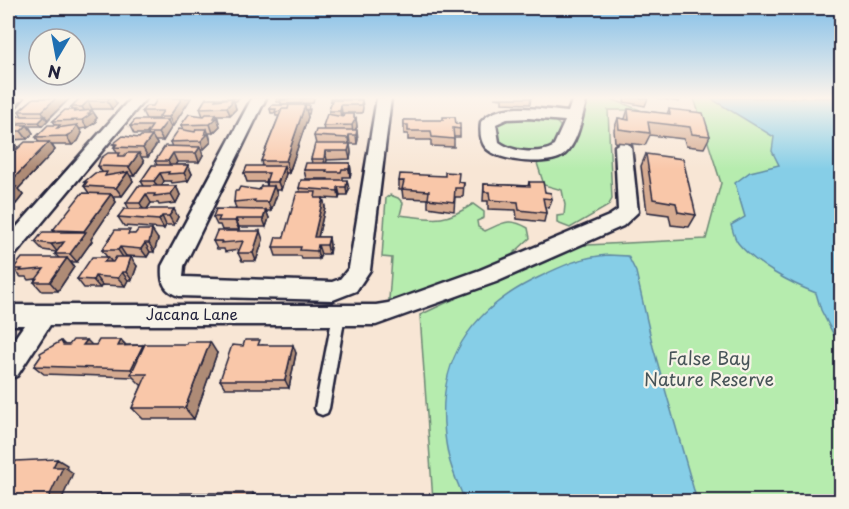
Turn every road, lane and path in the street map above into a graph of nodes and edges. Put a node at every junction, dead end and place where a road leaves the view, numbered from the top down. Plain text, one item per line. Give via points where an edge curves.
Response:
1 (119, 122) edge
2 (248, 122) edge
3 (381, 122) edge
4 (489, 122) edge
5 (571, 122) edge
6 (623, 146) dead end
7 (8, 250) edge
8 (8, 315) edge
9 (44, 315) junction
10 (339, 315) junction
11 (8, 368) edge
12 (322, 408) dead end

1 - 7 street
2 - 3 street via 173,266 172,280 179,287 324,292 348,285 359,270
4 - 5 street via 490,141 497,149 549,155 562,147
6 - 10 street, Jacana Lane via 628,212 615,221 416,303 376,315
8 - 9 street, Jacana Lane
9 - 10 street, Jacana Lane
9 - 11 street
10 - 12 lane

